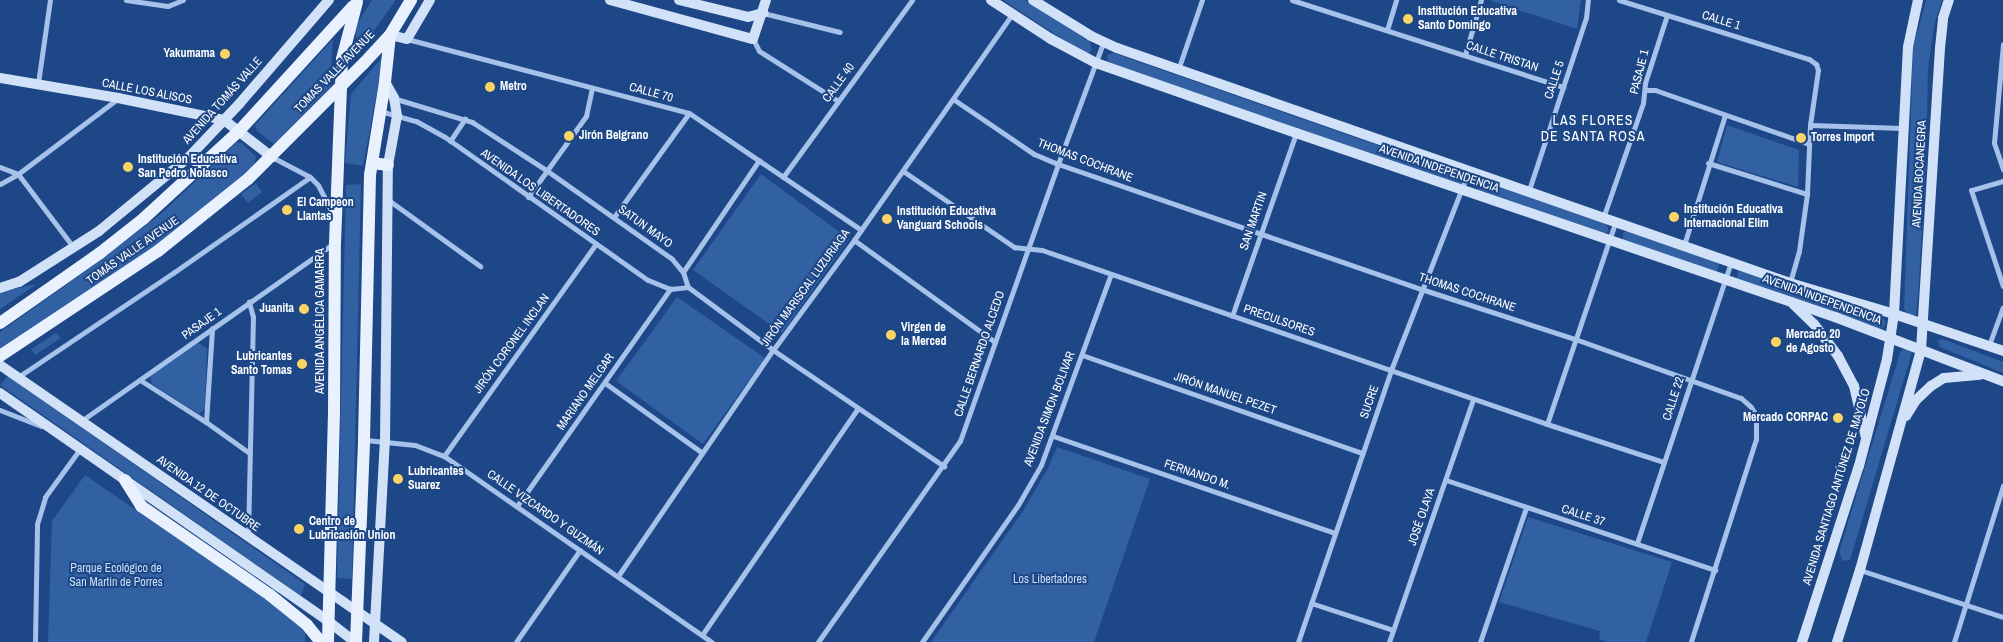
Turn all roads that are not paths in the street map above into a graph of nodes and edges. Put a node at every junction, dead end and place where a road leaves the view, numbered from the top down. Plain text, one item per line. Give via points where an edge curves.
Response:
1 (50, 0) edge
2 (126, 0) edge
3 (183, 0) edge
4 (329, 0) edge
5 (411, 0) edge
6 (430, 0) edge
7 (610, 0) edge
8 (679, 0) edge
9 (766, 0) edge
10 (912, 0) edge
11 (991, 0) edge
12 (1033, 0) edge
13 (1202, 0) edge
14 (1292, 0) edge
15 (1396, 0) edge
16 (1481, 0) edge
17 (1588, 0) edge
18 (1619, 0) edge
19 (1918, 0) edge
20 (1949, 0) edge
21 (357, 1) edge
22 (140, 2) edge
23 (1307, 2) edge
24 (763, 13) junction
25 (1013, 14) junction
26 (737, 15) junction
27 (1667, 15) junction
28 (1388, 30) junction
29 (840, 32) dead end
30 (730, 33) junction
31 (390, 35) junction
32 (407, 39) junction
33 (753, 39) junction
34 (1104, 43) junction
35 (2003, 44) edge
36 (1465, 55) junction
37 (1096, 62) junction
38 (1178, 70) junction
39 (0, 78) edge
40 (38, 84) junction
41 (342, 86) junction
42 (1564, 87) junction
43 (592, 88) junction
44 (1646, 90) junction
45 (388, 97) junction
46 (118, 98) junction
47 (954, 99) junction
48 (838, 102) junction
49 (380, 111) junction
50 (689, 113) junction
51 (1725, 115) junction
52 (397, 116) junction
53 (465, 119) junction
54 (224, 120) junction
55 (1810, 125) junction
56 (1903, 128) junction
57 (239, 130) junction
58 (1296, 133) junction
59 (450, 141) junction
60 (1809, 144) junction
61 (272, 157) junction
62 (759, 160) junction
63 (372, 163) junction
64 (1708, 163) junction
65 (1058, 164) junction
66 (388, 165) junction
67 (0, 167) edge
68 (2003, 168) edge
69 (546, 170) junction
70 (903, 171) junction
71 (1468, 172) junction
72 (18, 174) junction
73 (783, 176) junction
74 (310, 177) junction
75 (2003, 181) edge
76 (0, 184) edge
77 (1462, 190) junction
78 (1528, 193) junction
79 (1808, 194) junction
80 (528, 197) junction
81 (387, 200) junction
82 (614, 217) junction
83 (1602, 219) junction
84 (336, 222) junction
85 (1615, 223) junction
86 (861, 230) junction
87 (1260, 234) junction
88 (854, 240) junction
89 (1609, 240) junction
90 (335, 243) junction
91 (596, 244) junction
92 (1684, 245) junction
93 (74, 248) junction
94 (1027, 249) junction
95 (1731, 262) junction
96 (480, 266) dead end
97 (2000, 266) edge
98 (683, 272) junction
99 (1111, 274) junction
100 (1725, 279) junction
101 (1790, 283) junction
102 (688, 286) junction
103 (2003, 286) edge
104 (0, 288) edge
105 (1422, 289) junction
106 (670, 290) junction
107 (1788, 301) junction
108 (249, 302) junction
109 (2003, 307) edge
110 (1894, 314) junction
111 (1232, 316) junction
112 (0, 323) edge
113 (1924, 324) junction
114 (212, 328) junction
115 (1890, 338) junction
116 (1575, 339) junction
117 (995, 342) junction
118 (1989, 345) junction
119 (773, 350) junction
120 (1921, 350) junction
121 (2003, 351) edge
122 (1082, 355) junction
123 (0, 356) edge
124 (0, 365) edge
125 (1391, 370) junction
126 (1986, 374) junction
127 (17, 377) junction
128 (1690, 379) junction
129 (140, 380) junction
130 (2003, 381) edge
131 (605, 383) junction
132 (0, 393) edge
133 (1473, 399) junction
134 (858, 408) junction
135 (0, 410) edge
136 (81, 421) junction
137 (206, 422) junction
138 (1546, 424) junction
139 (1900, 425) junction
140 (54, 431) junction
141 (1052, 436) junction
142 (364, 439) junction
143 (1866, 439) junction
144 (385, 442) junction
145 (80, 449) junction
146 (248, 452) junction
147 (701, 452) junction
148 (1362, 453) junction
149 (444, 456) junction
150 (1664, 462) junction
151 (944, 466) junction
152 (125, 480) junction
153 (1446, 480) junction
154 (2003, 486) edge
155 (517, 506) junction
156 (1526, 508) junction
157 (1334, 533) junction
158 (248, 536) junction
159 (1637, 543) junction
160 (580, 550) junction
161 (1715, 570) junction
162 (1860, 570) junction
163 (618, 576) junction
164 (329, 593) junction
165 (1311, 603) junction
166 (1965, 604) junction
167 (356, 610) junction
168 (2003, 617) edge
169 (328, 621) junction
170 (376, 624) junction
171 (1393, 630) junction
172 (702, 635) junction
173 (34, 642) edge
174 (321, 642) edge
175 (328, 642) edge
176 (356, 642) edge
177 (374, 642) edge
178 (402, 642) edge
179 (516, 642) edge
180 (712, 642) edge
181 (818, 642) edge
182 (922, 642) edge
183 (1298, 642) edge
184 (1389, 642) edge
185 (1480, 642) edge
186 (1691, 642) edge
187 (1802, 642) edge
188 (1838, 642) edge
189 (1954, 642) edge

1 - 40 street
2 - 22 street
3 - 22 street via 168,6
4 - 54 street, AVENIDA TOMÁS VALLE
5 - 31 main road, TOMAS VALLE AVENUE
6 - 32 street
7 - 30 street
8 - 26 street
9 - 24 street
10 - 48 street, CALLE 40
11 - 25 street, AVENIDA INDEPENDENCIA
12 - 34 street, AVENIDA INDEPENDENCIA
13 - 38 street
14 - 23 street, CALLE TRISTAN
15 - 28 street
16 - 36 street
17 - 42 street, CALLE 5 via 1586,18
18 - 27 street, CALLE 1
19 - 56 street, AVENIDA BOCANEGRA via 1908,47
20 - 113 street, AVENIDA BOCANEGRA via 1940,48
21 - 41 main road, AVENIDA ANGÉLICA GAMARRA via 342,59
21 - 57 main road
23 - 28 street, CALLE TRISTAN
24 - 26 street via 748,17
24 - 29 street
24 - 33 street
25 - 37 street, AVENIDA INDEPENDENCIA via 1051,39
25 - 47 street, JIRÓN MARISCAL LUZURIAGA
26 - 30 street
27 - 44 street, PASAJE 1 via 1645,83
27 - 55 street, CALLE 1 via 1809,59 1816,64 1818,70
28 - 36 street, CALLE TRISTAN
30 - 33 street
31 - 32 street
31 - 41 main road, TOMAS VALLE AVENUE
31 - 45 main road via 385,82
32 - 43 street, CALLE 70
33 - 48 street via 759,51
34 - 37 street, CALLE BERNARDO ALCEDO
34 - 38 street, AVENIDA INDEPENDENCIA
35 - 68 street via 1994,143
36 - 42 street, CALLE TRISTAN
37 - 58 street, AVENIDA INDEPENDENCIA
37 - 65 street, CALLE BERNARDO ALCEDO
38 - 71 street, AVENIDA INDEPENDENCIA
39 - 40 street, CALLE LOS ALISOS
40 - 46 street, CALLE LOS ALISOS
41 - 61 main road, TOMAS VALLE AVENUE
41 - 84 main road, AVENIDA ANGÉLICA GAMARRA
42 - 78 street, CALLE 5
43 - 50 street, CALLE 70
43 - 69 street via 586,116
44 - 51 street via 1655,90
44 - 83 street, PASAJE 1
45 - 49 main road
45 - 52 street
45 - 53 street, SATUN MAYO
46 - 54 street, CALLE LOS ALISOS
46 - 72 street
47 - 65 street, THOMAS COCHRANE via 1034,154
47 - 70 street, JIRÓN MARISCAL LUZURIAGA
48 - 73 street, CALLE 40
49 - 52 street, AVENIDA LOS LIBERTADORES
49 - 63 main road
50 - 62 street, CALLE 70
50 - 82 street
51 - 60 street
51 - 64 street
52 - 59 street, AVENIDA LOS LIBERTADORES via 416,121
52 - 66 street
53 - 59 street
53 - 69 street, SATUN MAYO
54 - 57 street, CALLE LOS ALISOS
54 - 93 street, AVENIDA TOMÁS VALLE via 146,195
55 - 56 street
55 - 60 street
56 - 110 street, AVENIDA BOCANEGRA
57 - 61 street, CALLE LOS ALISOS
57 - 112 main road, TOMÁS VALLE AVENUE via 143,219
58 - 77 street, AVENIDA INDEPENDENCIA
58 - 87 street, SAN MARTIN
59 - 80 street, AVENIDA LOS LIBERTADORES
60 - 79 street
61 - 74 street, CALLE LOS ALISOS
61 - 123 main road, TOMÁS VALLE AVENUE via 198,222
62 - 73 street, CALLE 70
62 - 98 street
63 - 66 main road
63 - 142 main road
64 - 79 street
64 - 92 street
65 - 87 street, THOMAS COCHRANE
65 - 94 street, CALLE BERNARDO ALCEDO
66 - 81 street
67 - 72 street
69 - 80 street
69 - 82 street, SATUN MAYO
70 - 86 street, JIRÓN MARISCAL LUZURIAGA
70 - 94 street, PRECULSORES via 1011,246
71 - 77 street, SUCRE
71 - 78 street, AVENIDA INDEPENDENCIA
72 - 76 street
72 - 93 street
73 - 86 street, CALLE 70
74 - 84 street, CALLE LOS ALISOS via 329,203
74 - 127 street
75 - 97 street via 1971,190
77 - 89 street, AVENIDA INDEPENDENCIA
77 - 105 street, SUCRE
78 - 83 street, AVENIDA INDEPENDENCIA
79 - 101 street
80 - 91 street, AVENIDA LOS LIBERTADORES
81 - 96 street
81 - 144 street
82 - 98 street, SATUN MAYO via 672,259
83 - 85 street, AVENIDA INDEPENDENCIA
84 - 90 main road, AVENIDA ANGÉLICA GAMARRA
85 - 89 street
85 - 92 street, AVENIDA INDEPENDENCIA
86 - 88 street, JIRÓN MARISCAL LUZURIAGA
87 - 105 street, THOMAS COCHRANE
87 - 111 street, SAN MARTIN
88 - 117 street
88 - 119 street, JIRÓN MARISCAL LUZURIAGA
89 - 100 street, AVENIDA INDEPENDENCIA
89 - 116 street
90 - 108 street, PASAJE 1
90 - 164 main road, AVENIDA ANGÉLICA GAMARRA
91 - 106 street, AVENIDA LOS LIBERTADORES via 648,280
91 - 149 street, JIRÓN CORONEL INCLAN
92 - 95 street, AVENIDA INDEPENDENCIA
93 - 104 street, AVENIDA TOMÁS VALLE via 19,282
94 - 99 street, PRECULSORES via 1042,250
94 - 117 street, CALLE BERNARDO ALCEDO
95 - 100 street, CALLE 22
95 - 101 street, AVENIDA INDEPENDENCIA
97 - 103 street
98 - 102 street, SATUN MAYO
99 - 111 street, PRECULSORES
99 - 122 street, AVENIDA SIMON BOLIVAR
100 - 107 street, AVENIDA INDEPENDENCIA
100 - 128 street, CALLE 22
101 - 110 street, AVENIDA INDEPENDENCIA
102 - 106 street
102 - 119 street
105 - 116 street, THOMAS COCHRANE
105 - 125 street, SUCRE
106 - 131 street, MARIANO MELGAR
107 - 115 street, AVENIDA INDEPENDENCIA
107 - 143 street via 1814,324 1838,356 1854,386
108 - 114 street, PASAJE 1
108 - 146 street via 253,317
109 - 118 street
110 - 113 street, AVENIDA INDEPENDENCIA
110 - 115 street, AVENIDA BOCANEGRA
111 - 125 street, PRECULSORES
113 - 118 street, AVENIDA INDEPENDENCIA
113 - 120 street, AVENIDA BOCANEGRA
114 - 129 street, PASAJE 1
114 - 137 street
115 - 120 street, AVENIDA INDEPENDENCIA
115 - 143 street, AVENIDA SANTIAGO ANTÚNEZ DE MAYOLO
116 - 128 street, THOMAS COCHRANE
116 - 138 street
117 - 151 street, CALLE BERNARDO ALCEDO via 960,441
118 - 121 street, AVENIDA INDEPENDENCIA
119 - 134 street
119 - 147 street, JIRÓN MARISCAL LUZURIAGA
120 - 126 street, AVENIDA INDEPENDENCIA
120 - 139 street
122 - 141 street, AVENIDA SIMON BOLIVAR
122 - 148 street, JIRÓN MANUEL PEZET
124 - 127 street, AVENIDA 12 DE OCTUBRE
125 - 133 street, PRECULSORES
125 - 148 street, SUCRE
126 - 130 street, AVENIDA INDEPENDENCIA
126 - 139 street via 1944,378 1916,400
127 - 136 street, AVENIDA 12 DE OCTUBRE
128 - 150 street, CALLE 22
128 - 161 street, THOMAS COCHRANE via 1741,398 1756,416 1756,439
129 - 136 street, PASAJE 1
129 - 137 street
131 - 147 street
131 - 155 street, MARIANO MELGAR
132 - 140 street
133 - 138 street, PRECULSORES
133 - 153 street, JOSÉ OLAYA
134 - 151 street
134 - 172 street
135 - 140 street
136 - 158 street, AVENIDA 12 DE OCTUBRE
137 - 146 street
138 - 150 street, PRECULSORES
139 - 162 street
140 - 145 street
141 - 157 street, FERNANDO M.
141 - 182 street, AVENIDA SIMON BOLIVAR via 1042,465 1018,505
142 - 144 street, CALLE VIZCARDO Y GUZMÁN
142 - 167 main road
143 - 187 street, AVENIDA SANTIAGO ANTÚNEZ DE MAYOLO
144 - 149 street, CALLE VIZCARDO Y GUZMÁN via 415,445
144 - 170 street
145 - 152 street
145 - 173 street via 45,497 37,524
146 - 158 street
147 - 163 street, JIRÓN MARISCAL LUZURIAGA
148 - 157 street, SUCRE
149 - 155 street, CALLE VIZCARDO Y GUZMÁN
150 - 159 street, CALLE 22
151 - 181 street, CALLE BERNARDO ALCEDO
152 - 169 street
152 - 174 main road via 141,506 270,595 307,625
153 - 156 street, CALLE 37
153 - 171 street, JOSÉ OLAYA
154 - 166 street
155 - 160 street, CALLE VIZCARDO Y GUZMÁN
156 - 159 street, CALLE 37
156 - 185 street
157 - 165 street, SUCRE
158 - 164 street, AVENIDA 12 DE OCTUBRE
159 - 161 street, CALLE 37
160 - 163 street, CALLE VIZCARDO Y GUZMÁN
160 - 179 street
161 - 186 street, THOMAS COCHRANE
162 - 166 street
162 - 188 street
163 - 172 street, CALLE VIZCARDO Y GUZMÁN
164 - 167 street, AVENIDA 12 DE OCTUBRE
164 - 169 main road, AVENIDA ANGÉLICA GAMARRA
165 - 171 street
165 - 183 street, SUCRE
166 - 168 street
166 - 189 street
167 - 170 street, AVENIDA 12 DE OCTUBRE
167 - 176 main road
169 - 175 main road, AVENIDA ANGÉLICA GAMARRA
169 - 176 street
170 - 177 street
170 - 178 street, AVENIDA 12 DE OCTUBRE
171 - 184 street, JOSÉ OLAYA
172 - 180 street, CALLE VIZCARDO Y GUZMÁN

